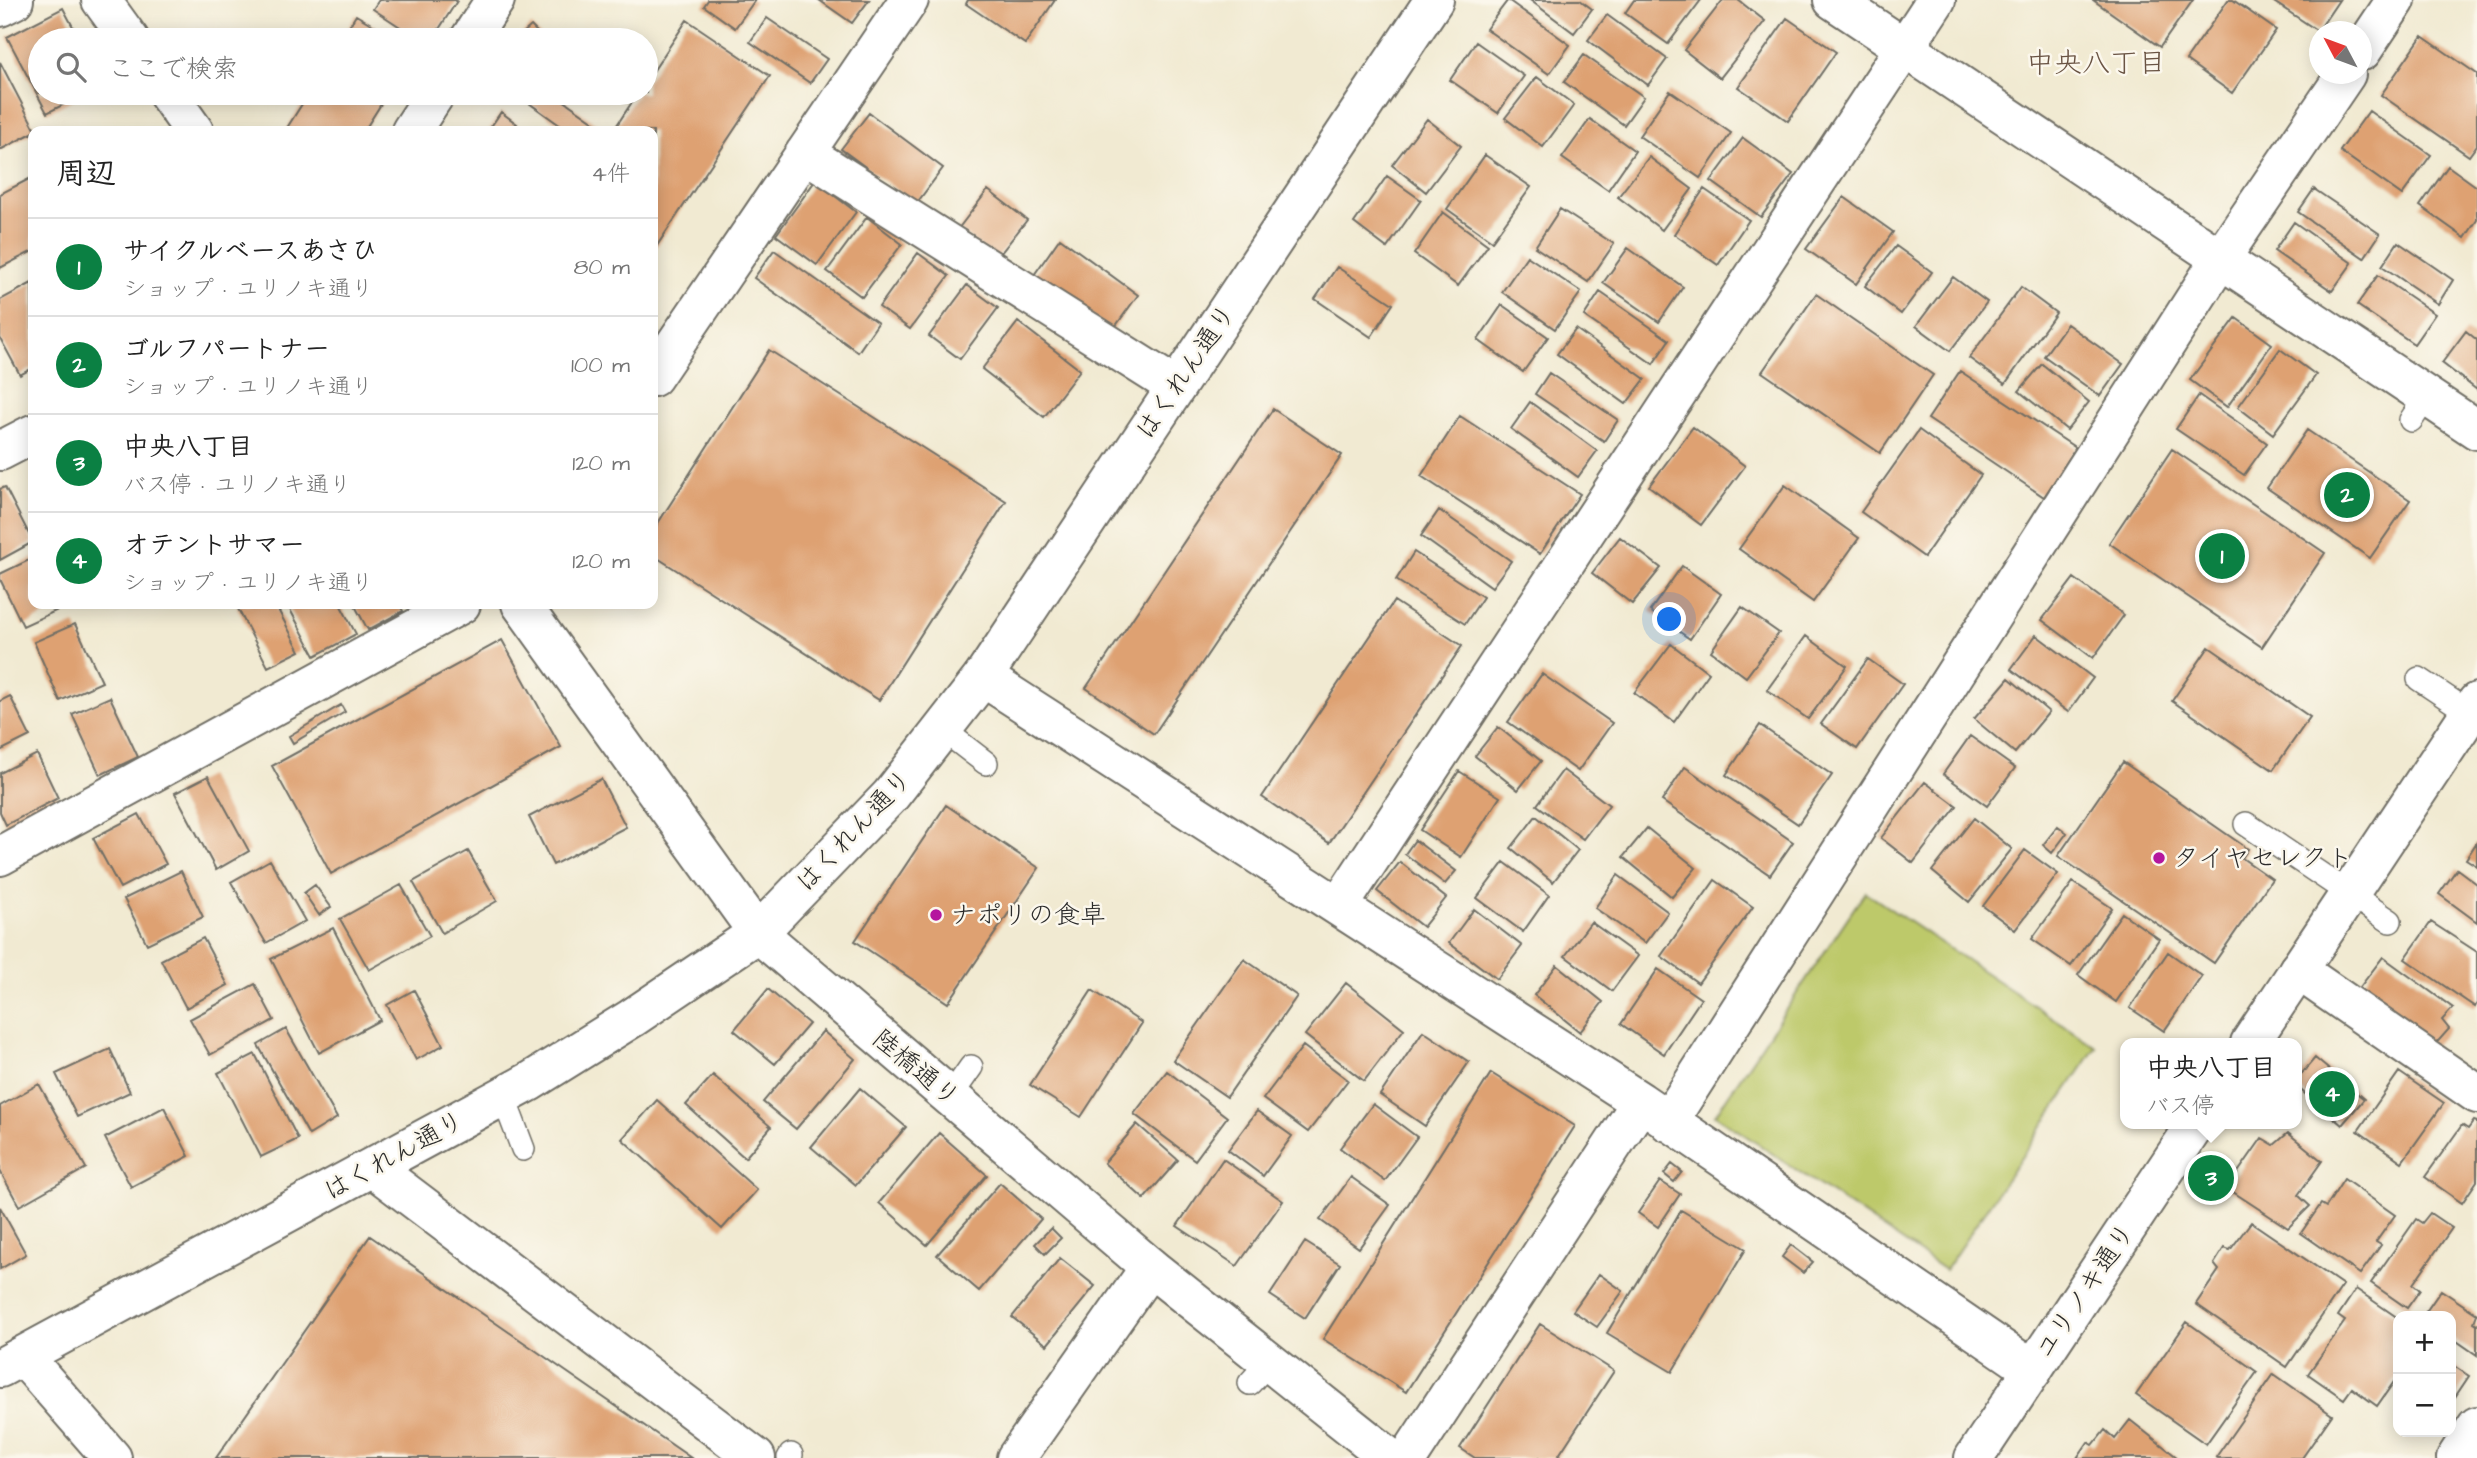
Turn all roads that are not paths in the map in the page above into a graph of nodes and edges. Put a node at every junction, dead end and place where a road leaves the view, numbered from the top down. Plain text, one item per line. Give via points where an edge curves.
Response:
1 (14, 0) edge
2 (101, 0) edge
3 (495, 0) edge
4 (909, 0) edge
5 (1434, 0) edge
6 (1833, 0) edge
7 (1936, 0) edge
8 (2396, 0) edge
9 (0, 7) edge
10 (121, 28) edge
11 (477, 28) edge
12 (2372, 35) edge
13 (1905, 47) junction
14 (2339, 84) edge
15 (176, 105) edge
16 (428, 105) edge
17 (190, 126) edge
18 (414, 126) edge
19 (805, 153) junction
20 (2221, 258) junction
21 (658, 370) edge
22 (1176, 387) junction
23 (2477, 430) edge
24 (28, 437) edge
25 (0, 451) edge
26 (451, 609) edge
27 (525, 609) edge
28 (982, 677) junction
29 (2419, 679) dead end
30 (2473, 707) edge
31 (942, 729) junction
32 (986, 763) dead end
33 (2246, 824) dead end
34 (0, 856) edge
35 (2349, 893) junction
36 (1339, 906) junction
37 (2390, 921) dead end
38 (758, 933) junction
39 (2298, 970) junction
40 (2252, 1038) edge
41 (2477, 1094) edge
42 (503, 1096) junction
43 (1655, 1112) junction
44 (2193, 1129) edge
45 (523, 1149) dead end
46 (373, 1168) junction
47 (1150, 1267) junction
48 (11, 1362) edge
49 (2033, 1370) junction
50 (2477, 1426) edge
51 (1017, 1451) edge
52 (779, 1457) edge
53 (112, 1458) edge
54 (1390, 1458) edge
55 (1408, 1458) edge
56 (1974, 1458) edge
57 (2456, 1458) edge

1 - 9 street
2 - 10 street
3 - 11 street
4 - 19 street
5 - 22 street, はくれん通り
6 - 13 street
7 - 13 street
8 - 12 street
13 - 20 street
13 - 36 street
14 - 20 street
15 - 17 street
16 - 18 street
19 - 21 street
19 - 22 street
20 - 23 street via 2419,408
20 - 43 street
22 - 28 street, はくれん通り
24 - 25 street
26 - 34 street via 216,726
27 - 38 street, 陸橋通り
28 - 31 street, はくれん通り
28 - 36 street
29 - 30 lane
30 - 35 street
31 - 32 lane
31 - 38 street, はくれん通り via 891,795
33 - 35 lane
35 - 37 lane
35 - 39 street
36 - 43 street
38 - 42 street, はくれん通り via 632,1018
38 - 47 street, 陸橋通り via 960,1082
39 - 40 street
39 - 41 street via 2366,1029
42 - 45 lane
42 - 46 street, はくれん通り
43 - 49 street via 1931,1311
43 - 55 street
44 - 49 street, ユリノキ通り
46 - 48 street, はくれん通り
46 - 52 street
47 - 51 street
47 - 54 street, 陸橋通り via 1260,1373
48 - 53 street
49 - 56 street, ユリノキ通り
50 - 57 street

